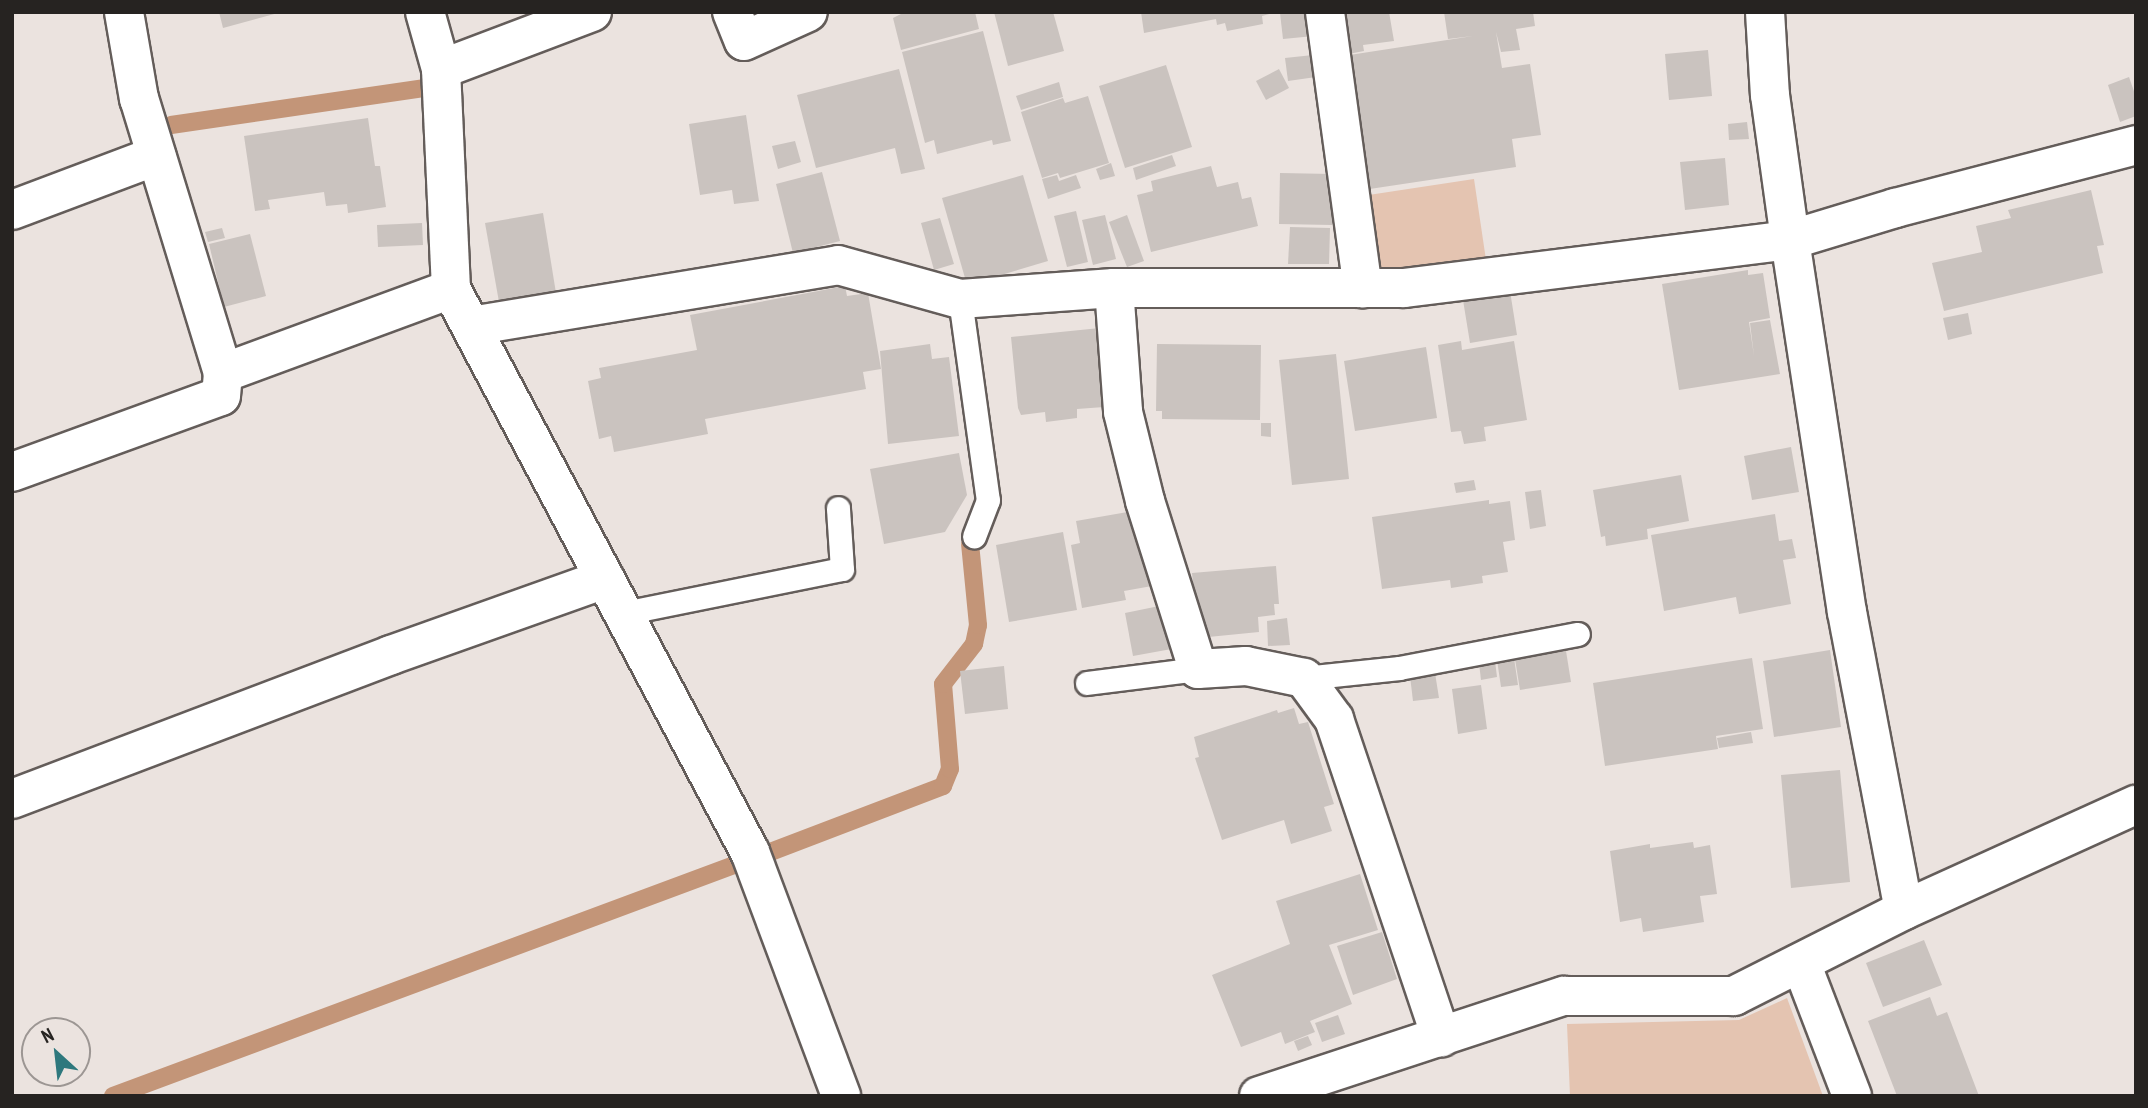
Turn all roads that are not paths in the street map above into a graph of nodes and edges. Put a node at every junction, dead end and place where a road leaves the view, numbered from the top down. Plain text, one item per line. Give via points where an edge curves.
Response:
1 (124, 12) edge
2 (425, 12) edge
3 (593, 12) edge
4 (732, 12) edge
5 (808, 12) edge
6 (1325, 12) edge
7 (1765, 12) edge
8 (441, 69) junction
9 (2136, 145) edge
10 (156, 156) junction
11 (12, 210) edge
12 (1790, 240) junction
13 (1114, 288) junction
14 (1363, 288) junction
15 (451, 289) junction
16 (960, 299) junction
17 (471, 326) junction
18 (223, 373) junction
19 (12, 471) edge
20 (838, 508) dead end
21 (974, 536) dead end
22 (605, 579) junction
23 (624, 613) junction
24 (1578, 634) dead end
25 (1198, 669) junction
26 (1304, 678) junction
27 (1087, 683) dead end
28 (12, 799) edge
29 (2136, 805) edge
30 (1904, 910) junction
31 (1801, 963) junction
32 (1441, 1037) junction
33 (841, 1096) edge
34 (1259, 1096) edge
35 (1852, 1096) edge

1 - 10 street via 139,99
2 - 8 street
3 - 8 street
4 - 5 street via 744,41
6 - 14 street
7 - 12 street via 1770,95
8 - 15 street
9 - 12 street
10 - 11 street
10 - 18 street
12 - 14 street via 1404,288
12 - 30 street via 1847,612
13 - 14 street
13 - 16 street
13 - 25 street via 1123,412 1145,500
15 - 17 street
15 - 18 street
16 - 17 street via 838,265
16 - 21 lane via 988,500
17 - 22 street
18 - 19 street via 221,396
20 - 23 lane via 842,569
22 - 23 street
22 - 28 street
23 - 33 street via 750,852
24 - 26 lane via 1399,668
25 - 26 street via 1246,666
25 - 27 lane
26 - 32 street via 1334,719
29 - 30 street
30 - 31 street
31 - 32 street via 1734,996 1564,996
31 - 35 street
32 - 34 street

